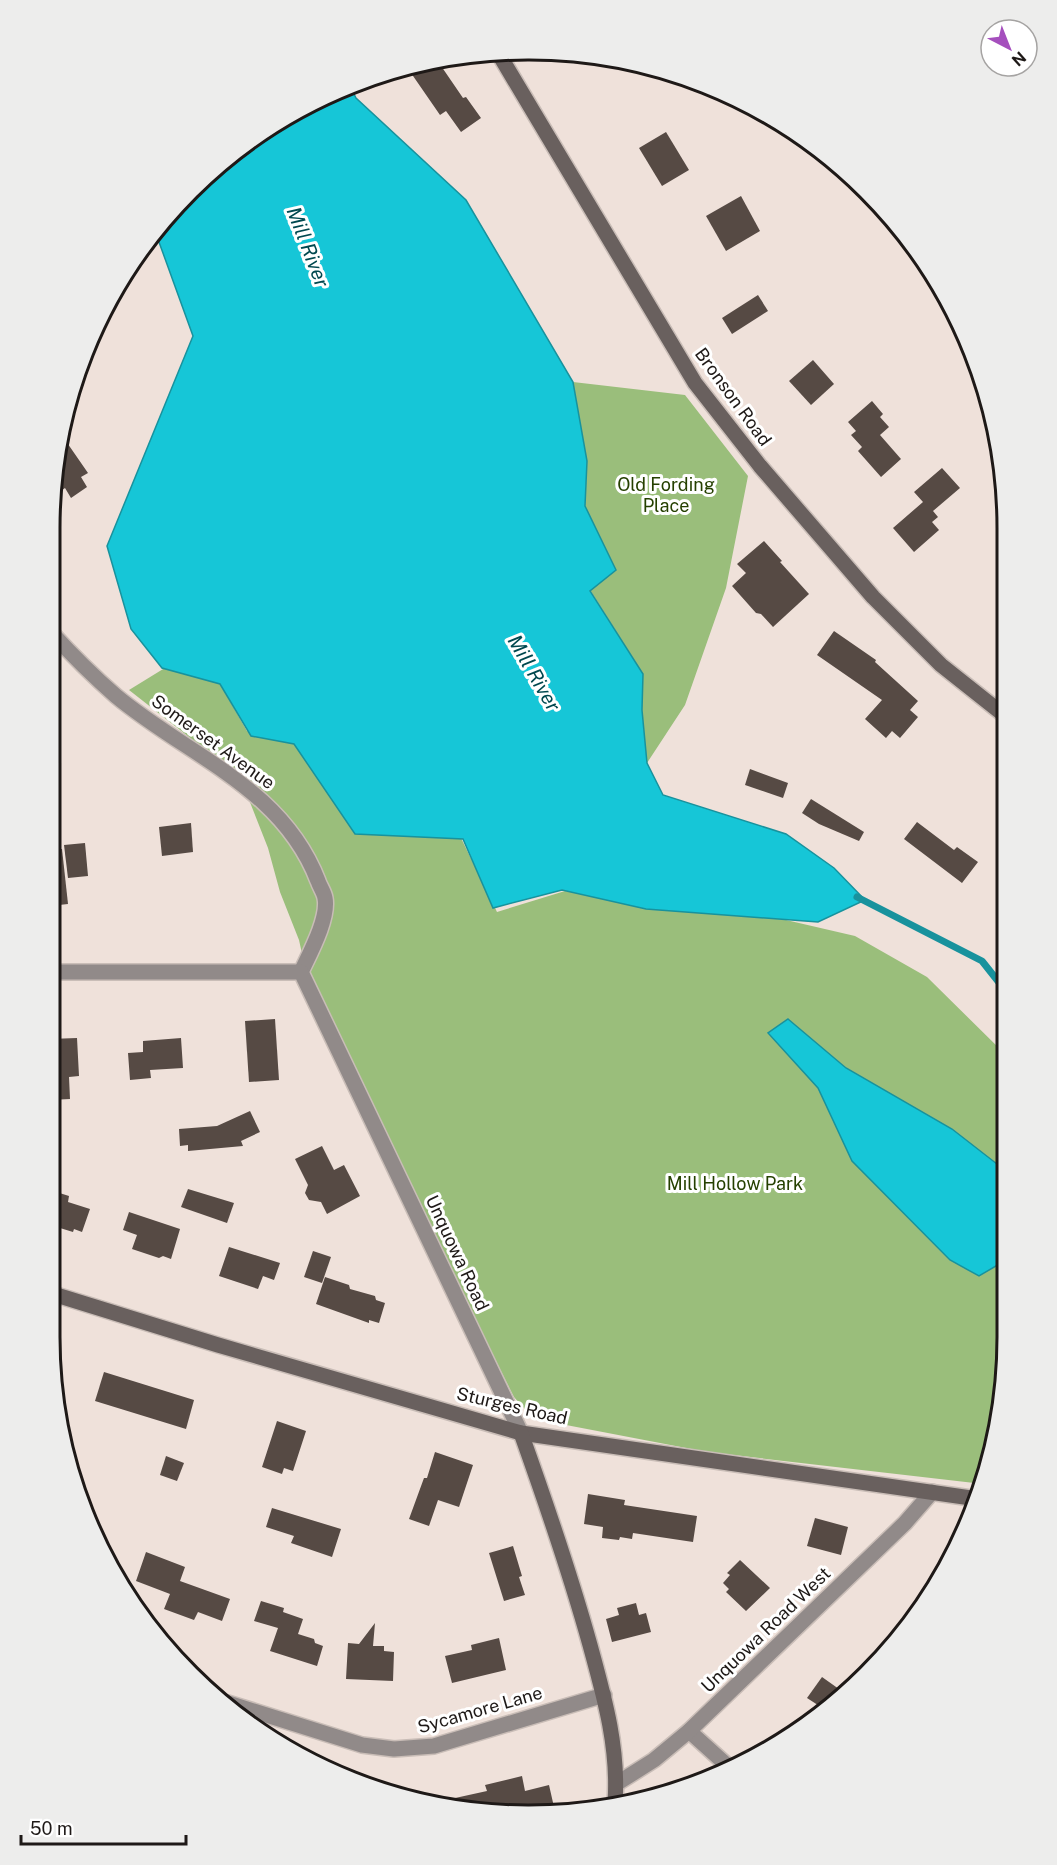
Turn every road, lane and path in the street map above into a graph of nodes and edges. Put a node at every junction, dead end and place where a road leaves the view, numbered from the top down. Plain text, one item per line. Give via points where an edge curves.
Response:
1 (503, 61) edge
2 (60, 641) edge
3 (997, 710) edge
4 (60, 972) edge
5 (302, 972) junction
6 (60, 1296) edge
7 (521, 1433) junction
8 (932, 1492) junction
9 (968, 1497) edge
10 (604, 1695) junction
11 (242, 1708) edge
12 (688, 1731) junction
13 (724, 1762) edge
14 (616, 1784) junction
15 (615, 1797) edge

1 - 3 main road, Bronson Road via 695,383 760,466 873,597 940,665
2 - 5 street, Somerset Avenue via 116,696 261,799 301,844 326,899 324,917
4 - 5 street
5 - 7 street, Unquowa Road
6 - 7 main road, Sturges Road
7 - 8 main road, Sturges Road
7 - 10 main road, Unquowa Road via 570,1574
8 - 9 main road, Sturges Road
8 - 12 street, Unquowa Road West via 905,1523
10 - 11 street, Sycamore Lane via 434,1746 411,1749 362,1745
10 - 14 main road, Unquowa Road
12 - 13 street
12 - 14 street, Unquowa Road West via 654,1760
14 - 15 main road, Unquowa Road

